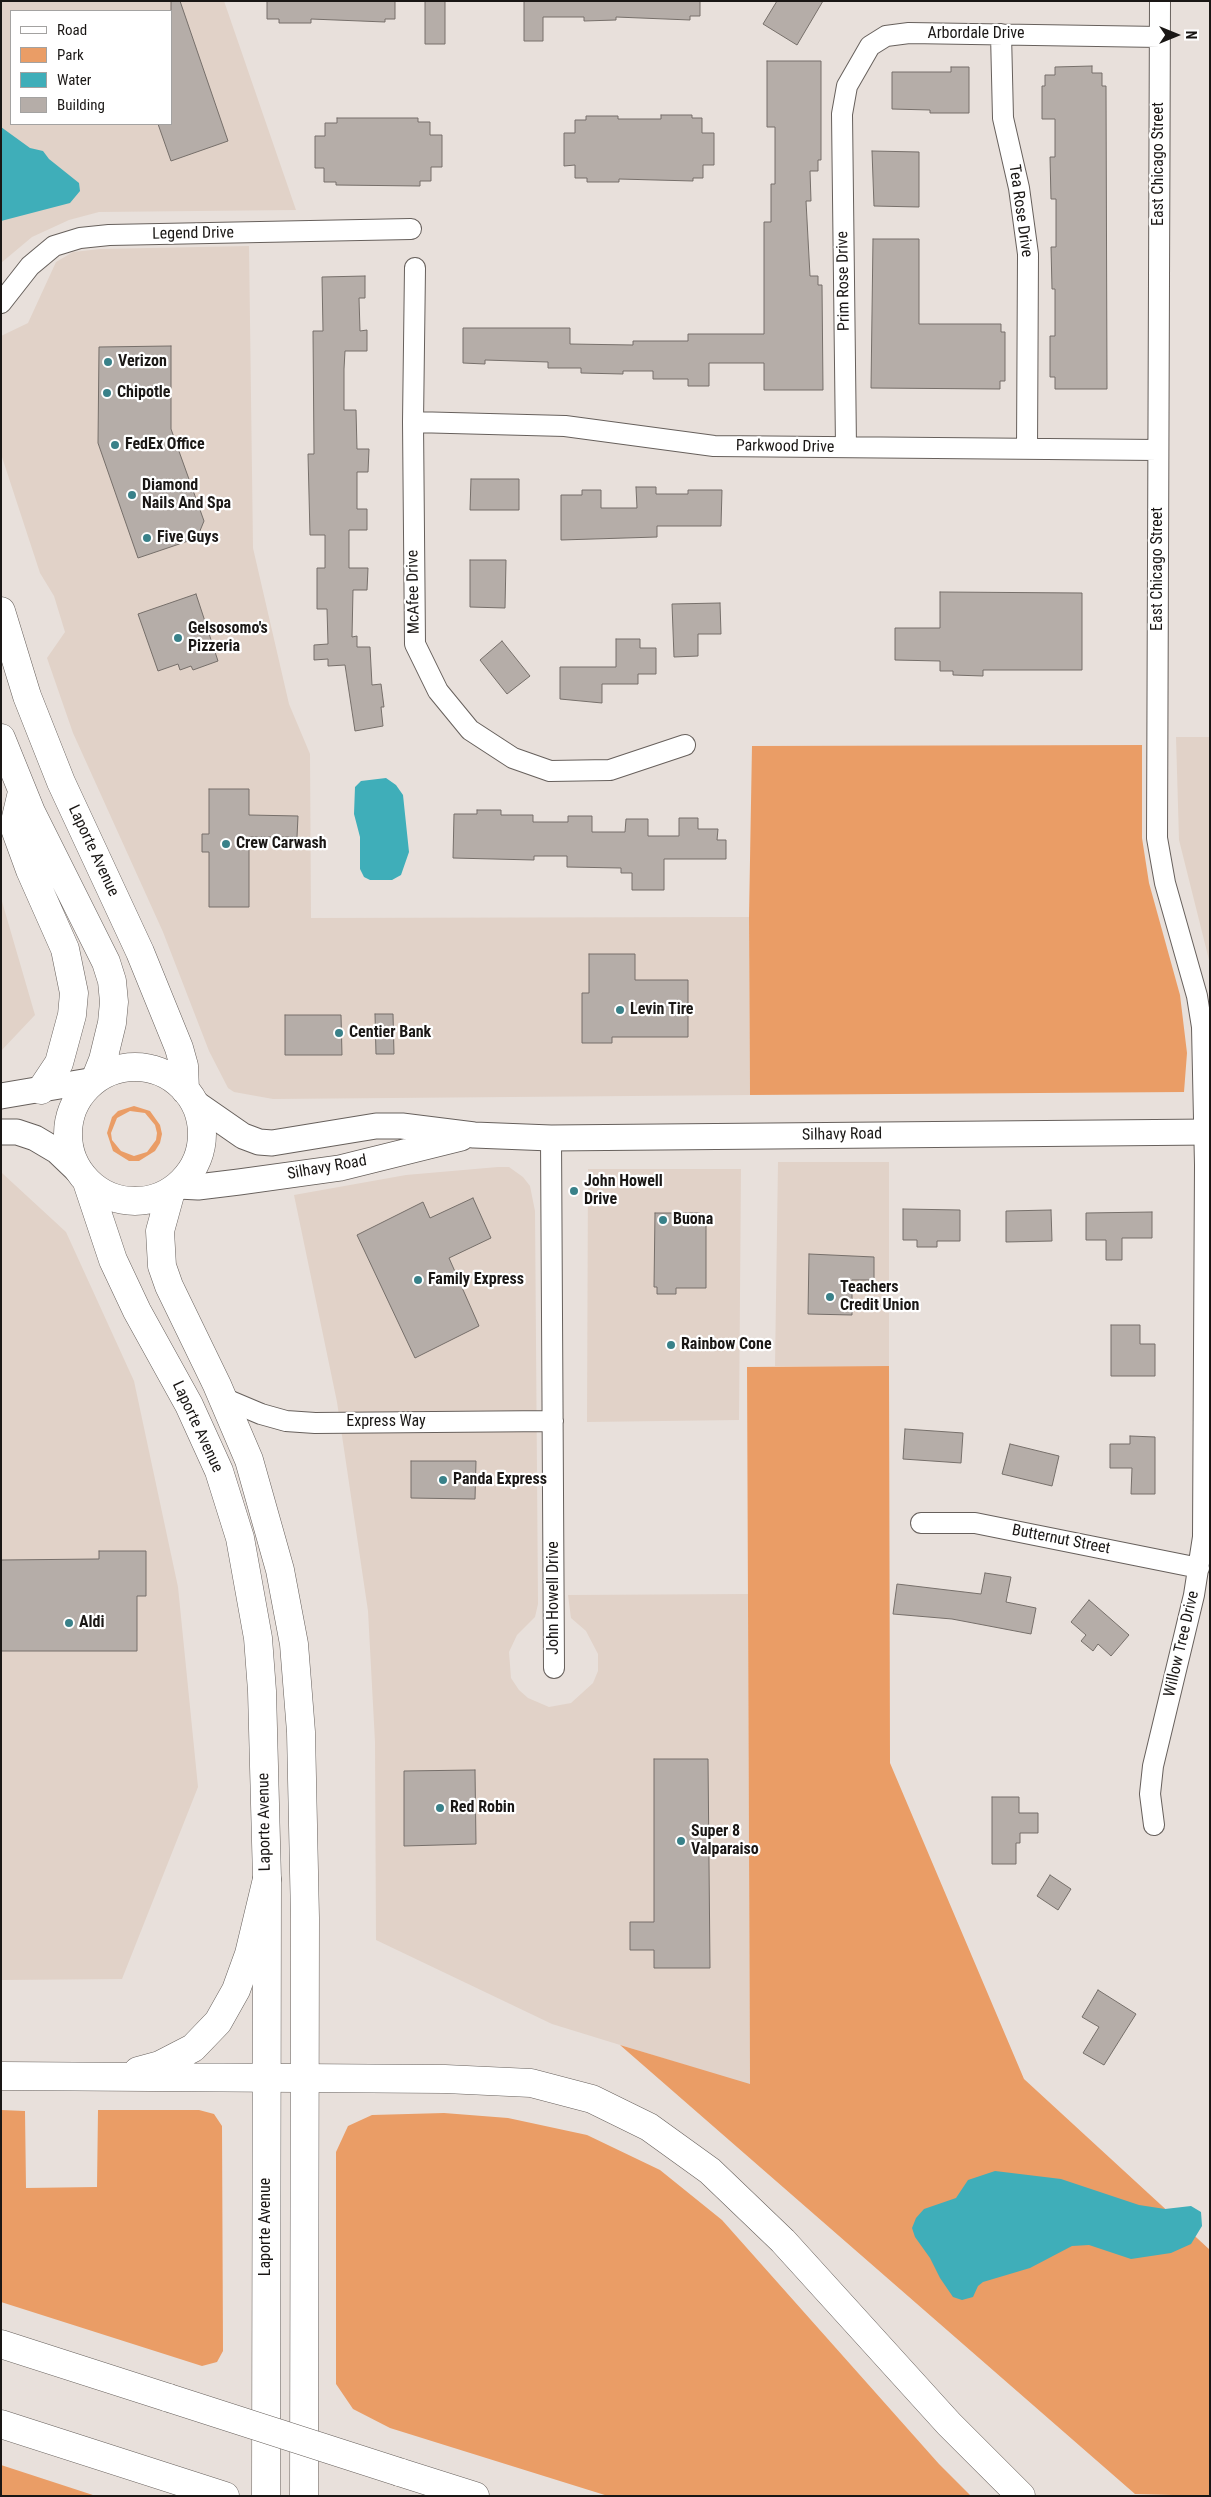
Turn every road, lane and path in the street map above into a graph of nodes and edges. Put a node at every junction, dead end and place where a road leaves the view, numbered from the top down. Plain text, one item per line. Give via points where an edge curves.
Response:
1 (1160, 1) edge
2 (1001, 34) junction
3 (1160, 37) junction
4 (842, 114) joint
5 (411, 229) dead end
6 (415, 268) dead end
7 (1, 303) edge
8 (412, 422) junction
9 (846, 447) junction
10 (1027, 449) junction
11 (1158, 450) junction
12 (1, 611) edge
13 (1, 738) edge
14 (685, 745) dead end
15 (22, 792) junction
16 (95, 1080) junction
17 (41, 1090) junction
18 (1, 1096) edge
19 (190, 1096) junction
20 (1, 1132) edge
21 (1207, 1132) edge
22 (474, 1136) junction
23 (550, 1138) junction
24 (83, 1177) junction
25 (174, 1188) junction
26 (223, 1398) junction
27 (552, 1421) junction
28 (921, 1523) dead end
29 (1206, 1537) edge
30 (1199, 1568) junction
31 (554, 1668) dead end
32 (1154, 1825) dead end
33 (266, 1879) junction
34 (1, 2076) edge
35 (112, 2077) junction
36 (266, 2079) junction
37 (304, 2079) junction
38 (1, 2344) edge
39 (1, 2424) edge
40 (225, 2496) edge
41 (266, 2496) edge
42 (304, 2496) edge
43 (475, 2496) edge
44 (1021, 2496) edge

1 - 3 street, East Chicago Street
2 - 3 street, Arbordale Drive
2 - 4 street, Arbordale Drive via 886,36 870,46 848,86
2 - 10 street, Tea Rose Drive via 1003,118 1019,188 1028,254
3 - 11 street, East Chicago Street
4 - 9 street, Prim Rose Drive
5 - 7 street, Legend Drive via 80,238 54,246 30,266
6 - 8 street, McAfee Drive
8 - 9 street, Parkwood Drive via 565,426 714,446
8 - 14 street, McAfee Drive via 415,644 438,691 470,730 513,758 550,771 610,770
9 - 10 street, Parkwood Drive
10 - 11 street, Parkwood Drive
11 - 21 street, East Chicago Street via 1157,838 1165,883 1197,996
12 - 19 main road, Laporte Avenue via 27,696 61,782 140,952 179,1048
13 - 15 main road
15 - 16 main road via 106,962 112,981 112,1023
15 - 17 main road via 14,826 65,949 74,993 72,1015 58,1063
16 - 17 street
16 - 19 main road via 110,1071 145,1067 167,1075
16 - 24 main road via 79,1096 70,1114 67,1134 70,1154
17 - 18 street
19 - 22 street, Silhavy Road via 243,1136 259,1142 284,1143 376,1126 402,1126
19 - 25 main road via 200,1119 202,1137 190,1172
20 - 24 street via 17,1132 35,1138 57,1151
21 - 23 street, Silhavy Road
21 - 29 street, Willow Tree Drive
22 - 23 street, Silhavy Road
22 - 25 street, Silhavy Road via 340,1168
23 - 27 street, John Howell Drive
24 - 25 main road via 106,1195 128,1201 142,1201
24 - 33 main road, Laporte Avenue via 113,1260 205,1438 228,1496 240,1538 258,1638
25 - 26 main road, Laporte Avenue via 160,1231 162,1266
26 - 27 street, Express Way via 261,1414 296,1421
26 - 37 main road, Laporte Avenue via 262,1500 294,1644 301,1732
27 - 31 street, John Howell Drive
28 - 30 street, Butternut Street via 975,1523
29 - 30 street, Willow Tree Drive
30 - 32 street, Willow Tree Drive via 1153,1766 1150,1794
33 - 35 main road via 249,1954 236,1990 218,2022 193,2048 160,2065
33 - 36 main road, Laporte Avenue
34 - 35 main road
35 - 36 main road
36 - 37 main road
36 - 41 main road, Laporte Avenue
37 - 42 main road, Laporte Avenue
37 - 44 main road via 531,2083 592,2099 649,2127 710,2171 783,2241 949,2424
38 - 43 main road, bridge
39 - 40 main road

